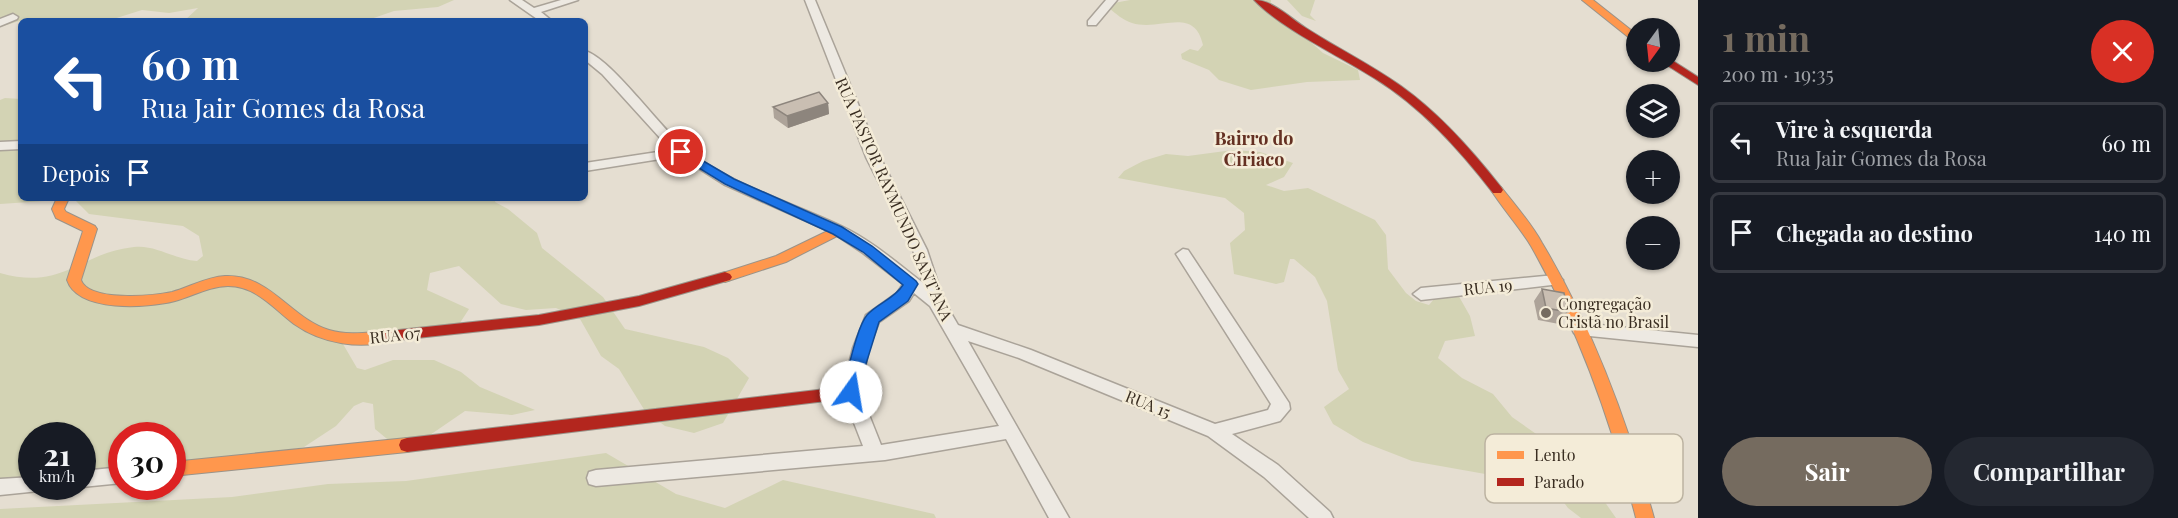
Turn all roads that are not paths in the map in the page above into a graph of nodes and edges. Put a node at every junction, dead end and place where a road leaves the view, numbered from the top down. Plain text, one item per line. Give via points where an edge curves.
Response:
1 (515, 0) edge
2 (573, 0) edge
3 (810, 0) edge
4 (1112, 0) edge
5 (1259, 0) edge
6 (1587, 0) edge
7 (533, 11) junction
8 (13, 17) dead end
9 (543, 18) edge
10 (0, 23) edge
11 (1092, 23) dead end
12 (1626, 30) edge
13 (588, 57) edge
14 (1680, 69) edge
15 (1698, 82) edge
16 (18, 145) edge
17 (0, 146) edge
18 (681, 152) junction
19 (588, 167) edge
20 (62, 201) edge
21 (838, 231) junction
22 (1183, 254) dead end
23 (1555, 280) junction
24 (911, 284) junction
25 (1421, 294) dead end
26 (936, 302) junction
27 (952, 329) junction
28 (1580, 329) junction
29 (1698, 341) edge
30 (851, 392) junction
31 (1011, 431) junction
32 (1214, 431) junction
33 (1621, 434) edge
34 (874, 453) junction
35 (186, 468) edge
36 (596, 478) dead end
37 (18, 486) edge
38 (0, 487) edge
39 (1641, 503) edge
40 (1059, 518) edge
41 (1323, 518) edge
42 (1645, 518) edge

1 - 7 street
2 - 7 street
3 - 26 street, RUA PASTOR RAYMUNDO SANT’ANA via 873,157 920,250
4 - 11 street
5 - 23 street via 1431,115 1487,177 1536,243
6 - 12 street
7 - 9 street
8 - 10 street
13 - 18 street
14 - 15 street
16 - 17 street
18 - 19 street
18 - 21 street via 730,182
20 - 21 street, RUA 07 via 58,209 61,215 90,229 74,280 75,288 82,294 144,301 223,281 247,282 259,286 316,331 335,338 356,339 540,320 639,301 781,260
21 - 24 street via 868,249
22 - 32 street via 1281,409 1274,416
23 - 25 street, RUA 19
23 - 28 street
24 - 26 street
24 - 30 street via 903,297 872,319
26 - 27 street, RUA PASTOR RAYMUNDO SANT’ANA
27 - 31 street, RUA PASTOR RAYMUNDO SANT’ANA
27 - 32 street, RUA 15 via 1025,354
28 - 29 street
28 - 33 street
30 - 34 street
30 - 35 street via 557,429
31 - 34 street
31 - 40 street, RUA PASTOR RAYMUNDO SANT’ANA
32 - 41 street, RUA 15 via 1271,471
34 - 36 street
37 - 38 street
39 - 42 street

